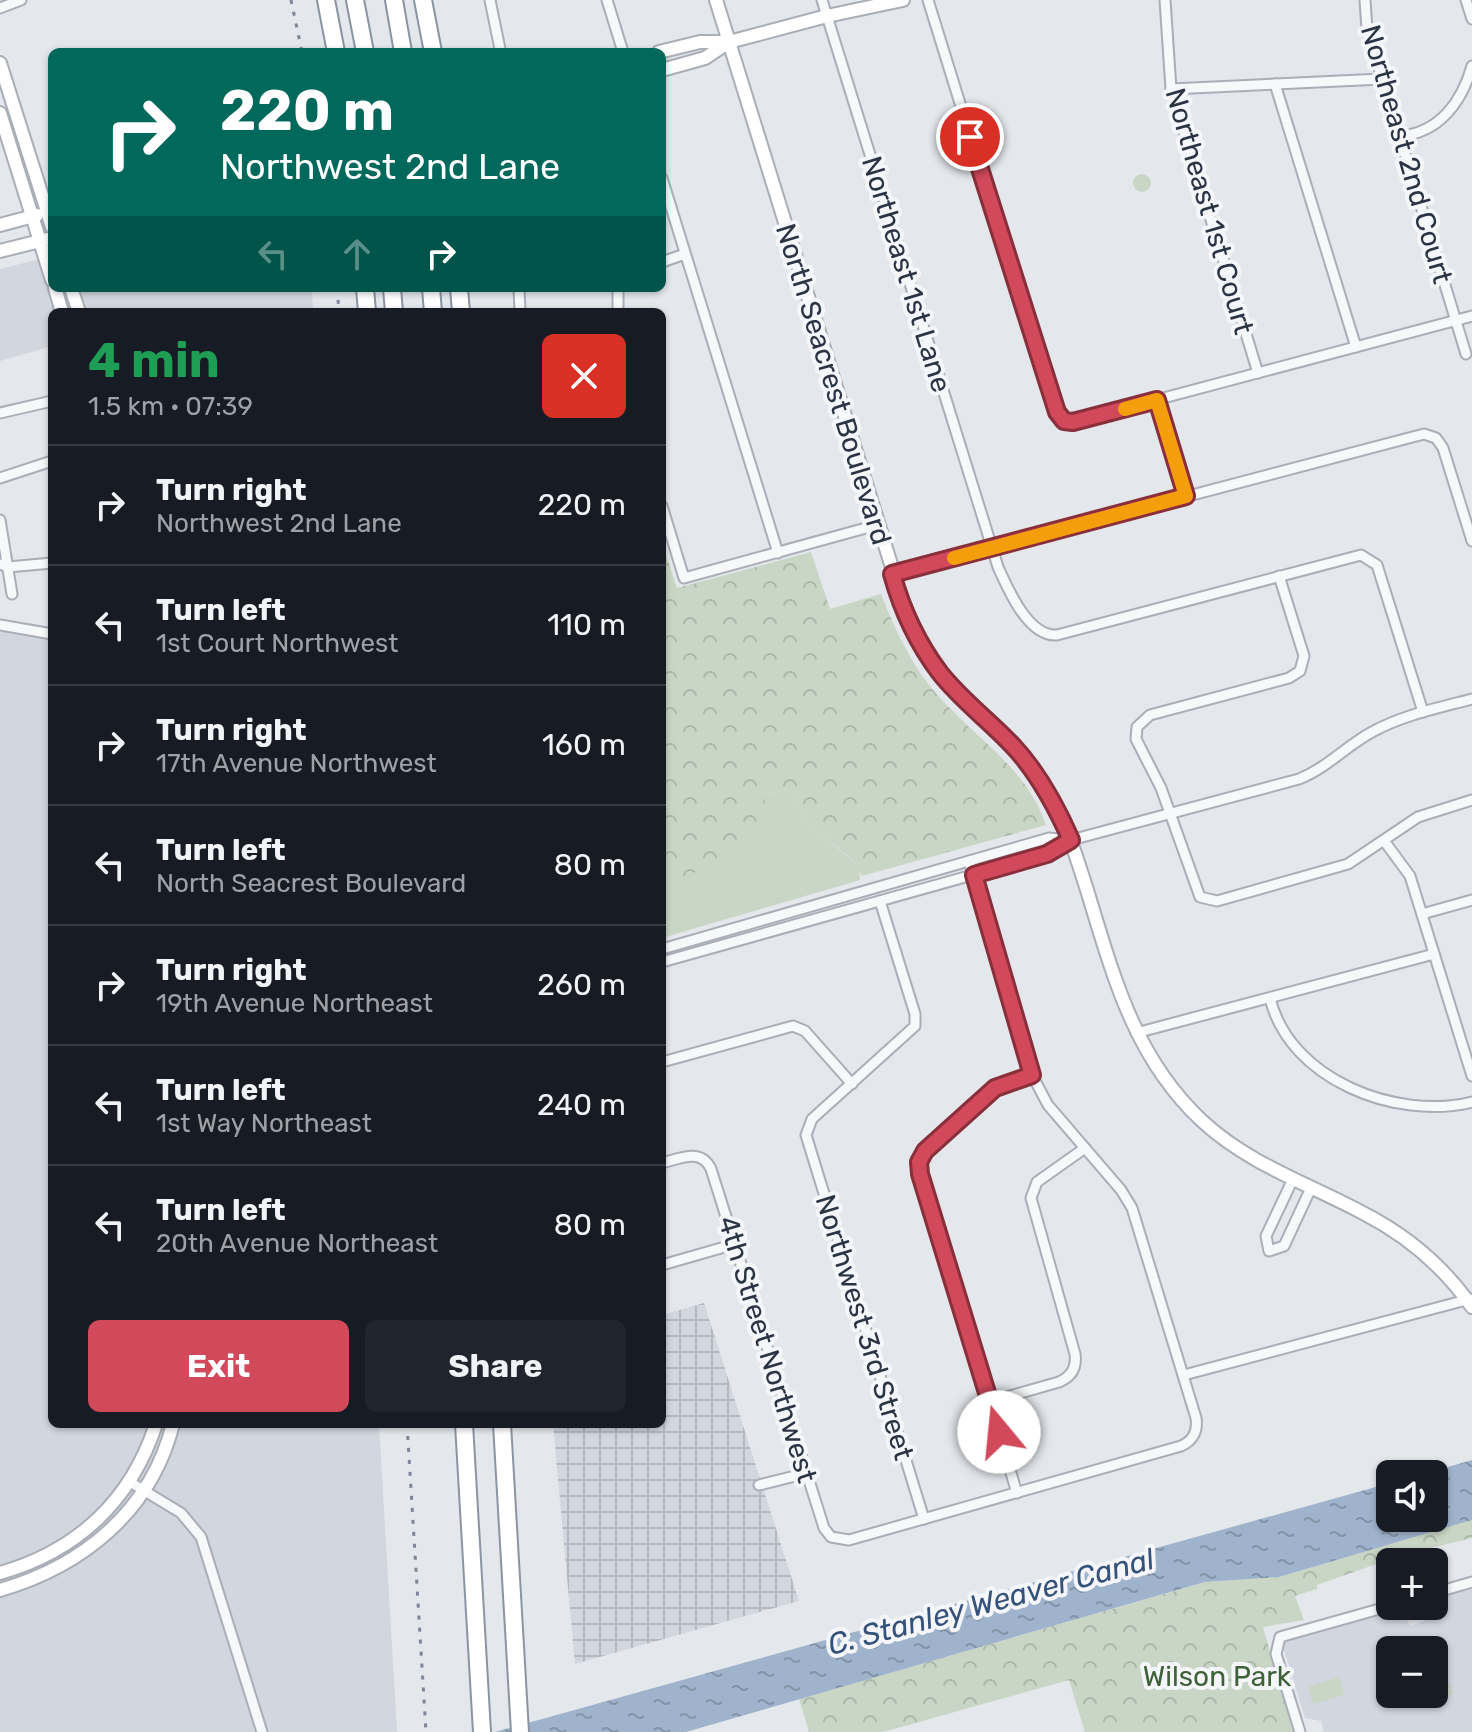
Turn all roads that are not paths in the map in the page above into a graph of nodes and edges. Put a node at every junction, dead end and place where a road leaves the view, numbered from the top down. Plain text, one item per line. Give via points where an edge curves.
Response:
1 (21, 0) edge
2 (326, 0) edge
3 (355, 0) edge
4 (394, 0) edge
5 (423, 0) edge
6 (490, 0) edge
7 (607, 0) edge
8 (716, 0) edge
9 (822, 0) edge
10 (903, 0) edge
11 (928, 0) edge
12 (1165, 0) edge
13 (1365, 0) edge
14 (1466, 0) edge
15 (0, 8) edge
16 (827, 16) junction
17 (1472, 19) edge
18 (729, 42) junction
19 (335, 48) edge
20 (364, 48) edge
21 (402, 48) edge
22 (432, 48) edge
23 (500, 48) edge
24 (622, 48) edge
25 (666, 50) edge
26 (0, 63) edge
27 (1472, 66) edge
28 (666, 69) edge
29 (1382, 79) junction
30 (1275, 84) junction
31 (1171, 89) junction
32 (0, 113) edge
33 (1400, 136) junction
34 (666, 191) edge
35 (48, 205) edge
36 (48, 212) edge
37 (32, 216) junction
38 (0, 225) edge
39 (46, 239) edge
40 (0, 251) edge
41 (685, 254) junction
42 (666, 261) edge
43 (1472, 316) edge
44 (1456, 320) junction
45 (1356, 347) junction
46 (1466, 354) dead end
47 (1258, 373) junction
48 (1157, 400) junction
49 (48, 402) edge
50 (0, 413) edge
51 (48, 462) edge
52 (0, 478) edge
53 (1186, 496) junction
54 (666, 519) edge
55 (0, 522) edge
56 (877, 525) junction
57 (1472, 541) edge
58 (992, 548) junction
59 (778, 553) junction
60 (48, 563) edge
61 (4, 565) edge
62 (892, 574) junction
63 (1279, 576) junction
64 (12, 594) dead end
65 (0, 625) edge
66 (48, 633) edge
67 (1472, 699) edge
68 (1423, 712) junction
69 (1472, 800) edge
70 (1170, 814) junction
71 (1071, 840) junction
72 (1385, 842) junction
73 (969, 861) junction
74 (974, 875) junction
75 (1472, 900) edge
76 (880, 901) junction
77 (1422, 914) junction
78 (666, 948) edge
79 (1434, 954) junction
80 (666, 961) edge
81 (1270, 998) junction
82 (1136, 1033) junction
83 (666, 1061) edge
84 (1032, 1075) junction
85 (1472, 1076) edge
86 (852, 1084) junction
87 (1472, 1102) edge
88 (1085, 1148) junction
89 (666, 1162) edge
90 (1293, 1179) junction
91 (1311, 1188) junction
92 (735, 1244) junction
93 (666, 1264) edge
94 (1470, 1302) edge
95 (1184, 1375) junction
96 (989, 1402) junction
97 (154, 1428) edge
98 (172, 1428) edge
99 (464, 1428) edge
100 (502, 1428) edge
101 (807, 1473) junction
102 (130, 1482) junction
103 (759, 1485) dead end
104 (144, 1490) junction
105 (1017, 1493) junction
106 (924, 1519) junction
107 (7, 1571) edge
108 (1472, 1582) edge
109 (17, 1585) junction
110 (1448, 1589) edge
111 (0, 1590) edge
112 (1376, 1610) edge
113 (262, 1732) edge
114 (482, 1732) edge
115 (520, 1732) edge
116 (1300, 1732) edge

1 - 15 street
2 - 19 highway
3 - 20 highway
4 - 21 highway
5 - 22 highway
6 - 23 street
7 - 24 street
8 - 18 street, North Seacrest Boulevard
9 - 16 street, Northeast 1st Lane
10 - 16 street
11 - 48 street via 1057,412 1073,422
12 - 31 street, Northeast 1st Court
13 - 29 street, Northeast 2nd Court via 1367,29
14 - 17 street
16 - 18 street
16 - 58 street, Northeast 1st Lane
18 - 25 street
18 - 28 street via 705,58
18 - 56 street, North Seacrest Boulevard
26 - 35 street
27 - 33 street via 1458,100 1441,120
29 - 30 street
29 - 33 street, Northeast 2nd Court
30 - 31 street
30 - 45 street
31 - 47 street, Northeast 1st Court
32 - 37 street
33 - 44 street, Northeast 2nd Court
34 - 41 street
36 - 37 street
37 - 38 street
37 - 39 street
39 - 40 street
41 - 42 street
41 - 59 street
43 - 44 street
44 - 45 street
44 - 46 street, Northeast 2nd Court
45 - 47 street
47 - 48 street
48 - 53 street
49 - 50 street
51 - 52 street
53 - 57 street via 1430,435 1443,448
53 - 58 street
54 - 59 street via 684,578
55 - 61 street
56 - 59 street
56 - 62 street, North Seacrest Boulevard
58 - 62 street
58 - 63 street, Northeast 1st Lane via 1017,604 1040,631 1051,635
60 - 61 street
61 - 64 street
62 - 71 street, North Seacrest Boulevard via 929,658 1028,763
63 - 68 street via 1355,556 1377,565
63 - 70 street via 1304,656 1300,671 1140,721 1136,739
65 - 66 street
67 - 68 street
68 - 70 street via 1373,731 1311,774
69 - 72 street via 1418,817
70 - 71 street
70 - 72 street via 1196,893 1205,901 1328,872
71 - 73 street via 1049,838
71 - 74 street via 1047,854
71 - 82 street, North Seacrest Boulevard
72 - 77 street via 1407,871
73 - 74 street
73 - 78 street
74 - 76 street
74 - 84 street
75 - 77 street
76 - 80 street
76 - 86 street via 916,1020 912,1031
77 - 79 street
79 - 81 street
79 - 85 street
81 - 82 street
81 - 87 street via 1285,1038 1322,1071 1373,1096 1411,1106
82 - 90 street, North Seacrest Boulevard via 1165,1081 1203,1122 1247,1156
83 - 86 street via 793,1026 805,1031
84 - 88 street via 1048,1105
84 - 96 street via 995,1088 925,1151 919,1167
86 - 106 street, Northwest 3rd Street via 812,1119 806,1135
88 - 95 street via 1121,1190 1140,1227
88 - 96 street via 1037,1182 1031,1198 1075,1366 1069,1376
89 - 92 street, 4th Street Northwest via 699,1156 711,1169
90 - 91 street, North Seacrest Boulevard
90 - 91 street via 1266,1236 1269,1251 1284,1246
91 - 94 street, North Seacrest Boulevard via 1403,1237
92 - 93 street
92 - 101 street, 4th Street Northwest
94 - 95 street
95 - 105 street via 1197,1424 1187,1444
96 - 105 street
97 - 102 street
98 - 104 street
99 - 114 highway
100 - 115 highway
101 - 103 street
101 - 106 street, 4th Street Northwest via 824,1528 837,1540
102 - 104 street
102 - 107 street via 82,1536
104 - 109 street via 112,1529 79,1557
104 - 113 street via 181,1513 201,1537
105 - 106 street
107 - 109 street
108 - 110 street
109 - 111 street
112 - 116 street via 1280,1637 1276,1654

